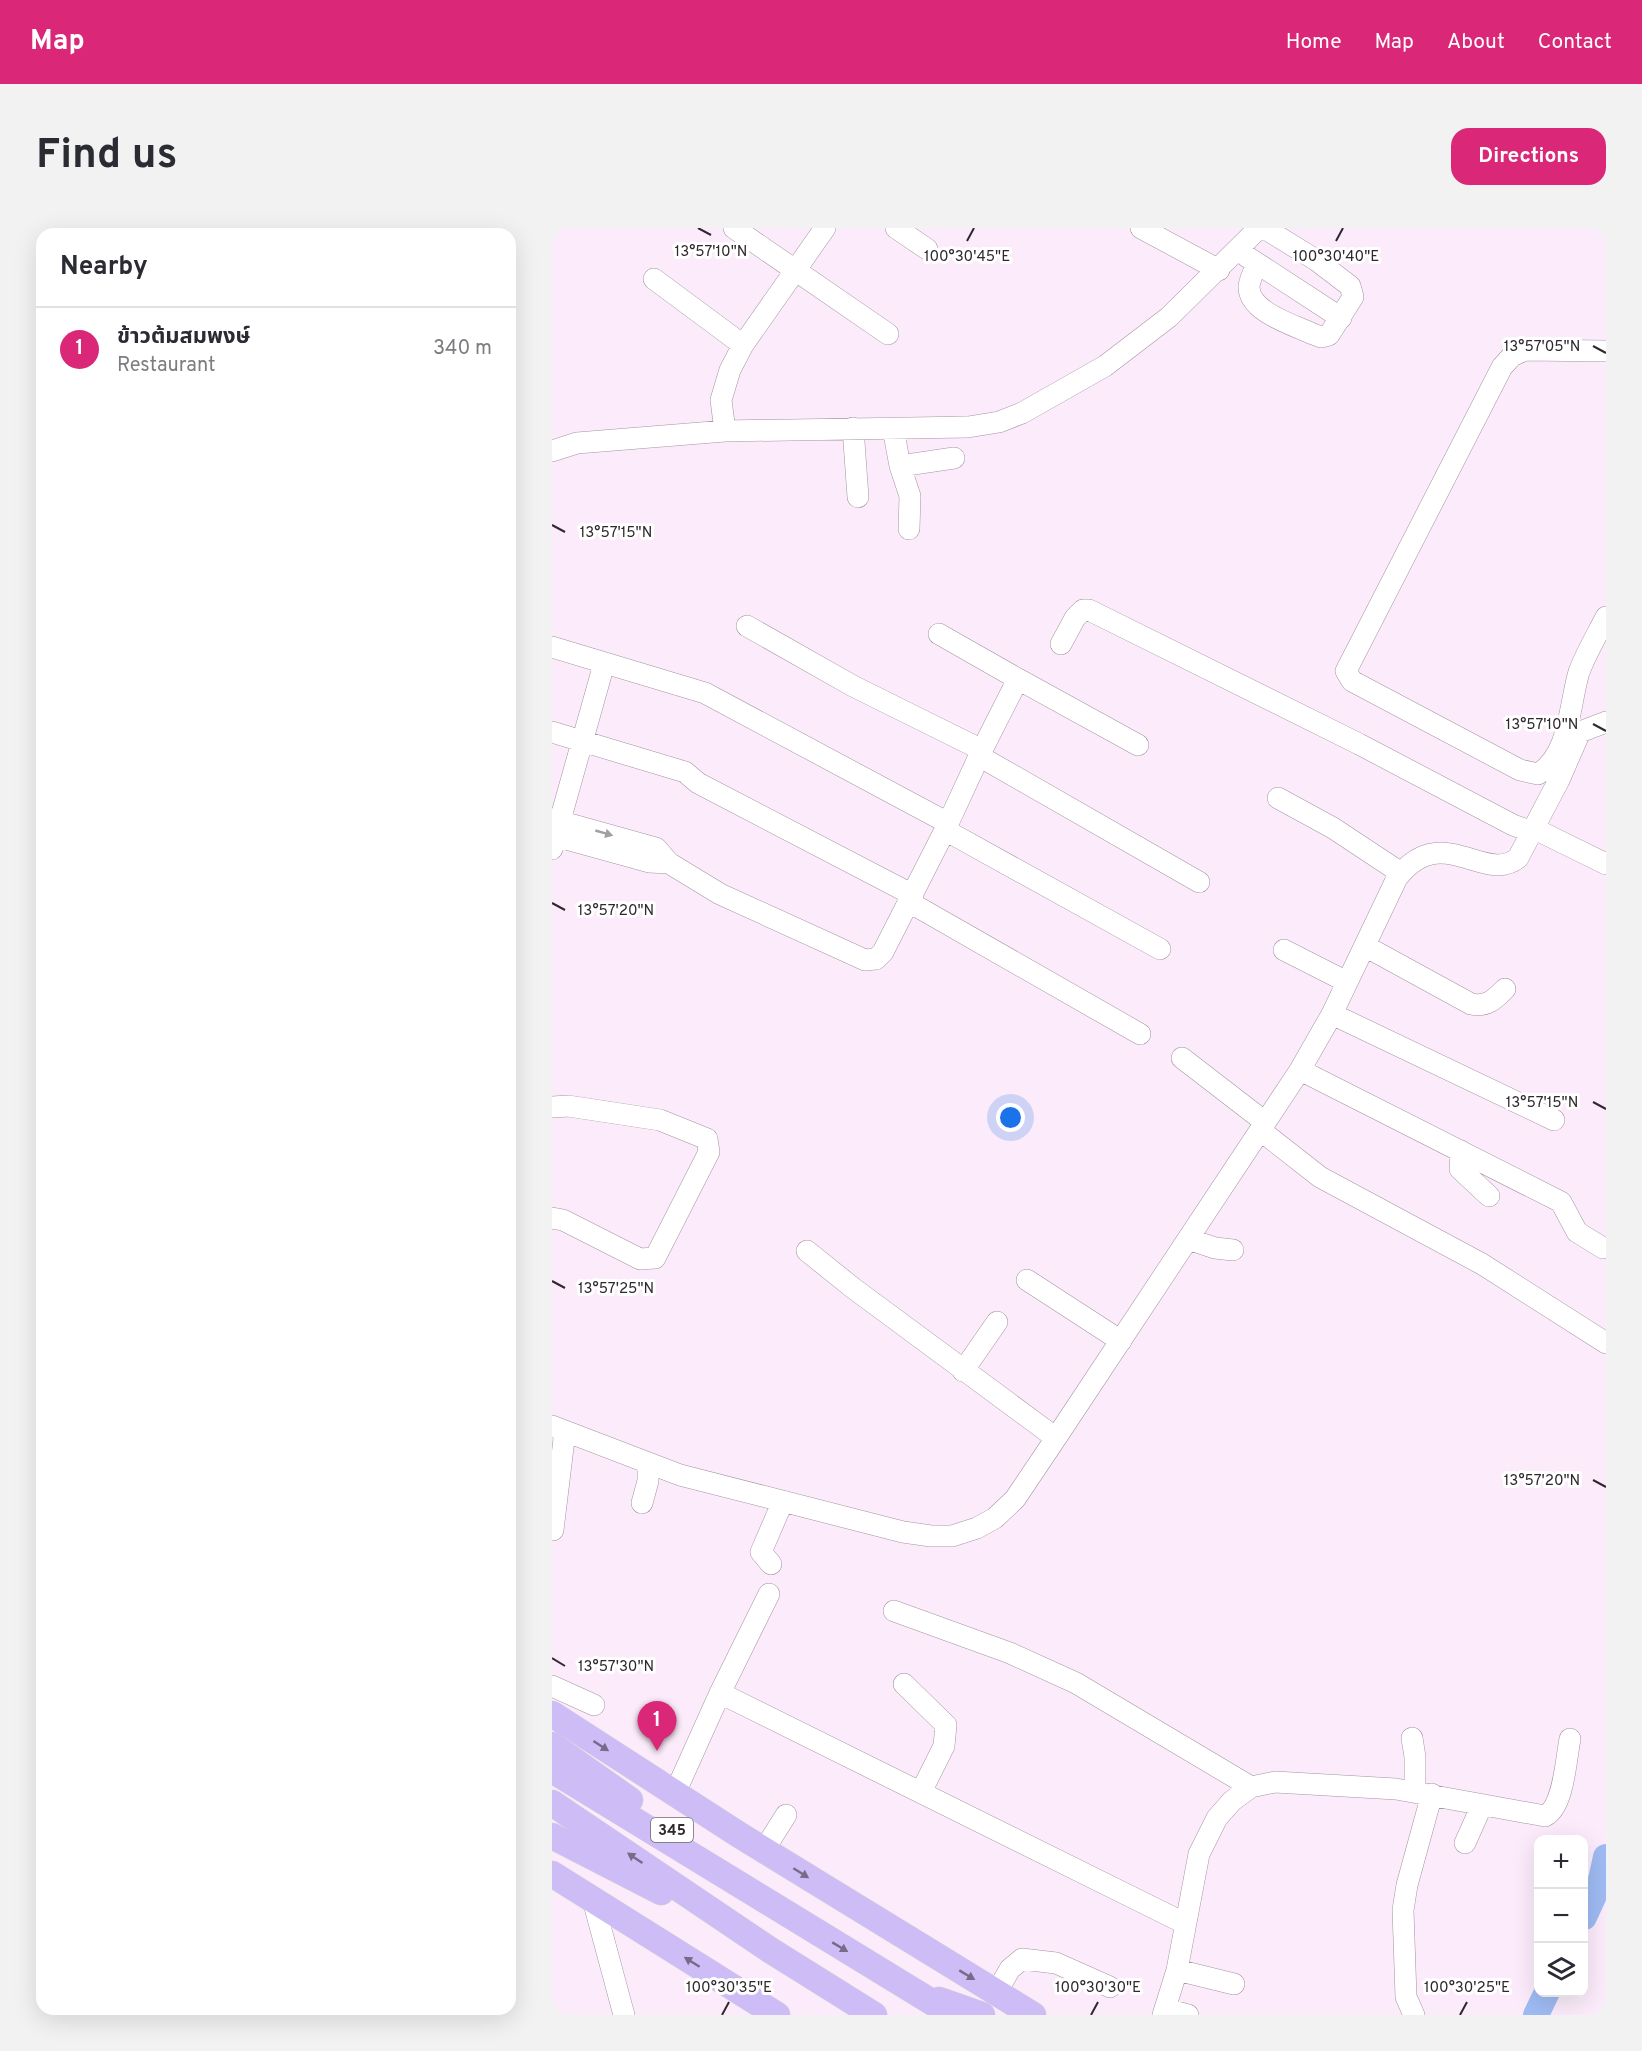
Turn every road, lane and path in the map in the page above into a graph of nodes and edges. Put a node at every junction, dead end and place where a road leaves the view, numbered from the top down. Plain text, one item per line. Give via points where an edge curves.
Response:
1 (734, 228) edge
2 (825, 228) edge
3 (896, 228) edge
4 (1141, 228) edge
5 (1258, 228) edge
6 (1264, 228) edge
7 (927, 249) dead end
8 (1238, 250) junction
9 (1257, 264) junction
10 (795, 269) junction
11 (1219, 270) junction
12 (654, 279) dead end
13 (1341, 318) junction
14 (888, 334) dead end
15 (743, 345) junction
16 (1606, 351) edge
17 (853, 428) junction
18 (893, 428) junction
19 (725, 431) junction
20 (552, 451) edge
21 (954, 458) dead end
22 (900, 466) junction
23 (858, 497) dead end
24 (909, 529) dead end
25 (1606, 617) edge
26 (747, 626) dead end
27 (939, 634) dead end
28 (1060, 644) dead end
29 (552, 647) edge
30 (604, 664) junction
31 (1018, 679) junction
32 (1606, 722) edge
33 (552, 732) edge
34 (584, 742) junction
35 (1138, 745) dead end
36 (980, 753) junction
37 (1278, 798) dead end
38 (947, 826) junction
39 (554, 832) edge
40 (1532, 832) junction
41 (1606, 864) edge
42 (1401, 873) junction
43 (1199, 882) dead end
44 (911, 899) junction
45 (1365, 946) junction
46 (1160, 949) dead end
47 (1284, 951) dead end
48 (1347, 982) junction
49 (1505, 989) dead end
50 (1332, 1014) junction
51 (1140, 1034) dead end
52 (1182, 1058) dead end
53 (1300, 1070) junction
54 (552, 1107) edge
55 (1554, 1120) dead end
56 (1263, 1126) junction
57 (1461, 1151) junction
58 (1489, 1196) dead end
59 (552, 1218) edge
60 (1188, 1239) junction
61 (1603, 1248) dead end
62 (1233, 1250) dead end
63 (807, 1251) dead end
64 (1028, 1280) dead end
65 (997, 1322) dead end
66 (1121, 1341) junction
67 (1606, 1343) edge
68 (963, 1371) junction
69 (559, 1428) edge
70 (1056, 1438) junction
71 (648, 1463) junction
72 (783, 1501) junction
73 (642, 1503) dead end
74 (553, 1530) edge
75 (771, 1564) dead end
76 (769, 1594) dead end
77 (894, 1611) dead end
78 (904, 1684) dead end
79 (552, 1686) edge
80 (720, 1693) junction
81 (594, 1705) dead end
82 (552, 1714) edge
83 (1412, 1738) dead end
84 (1570, 1739) dead end
85 (552, 1745) edge
86 (552, 1770) edge
87 (1251, 1787) junction
88 (921, 1791) junction
89 (675, 1793) junction
90 (1423, 1793) junction
91 (552, 1803) edge
92 (1482, 1804) junction
93 (786, 1815) dead end
94 (552, 1836) edge
95 (1465, 1843) dead end
96 (764, 1850) junction
97 (552, 1874) edge
98 (593, 1900) junction
99 (790, 1917) junction
100 (1184, 1923) junction
101 (770, 1950) junction
102 (1177, 1970) junction
103 (1234, 1984) dead end
104 (1110, 1987) dead end
105 (908, 1988) junction
106 (996, 1993) junction
107 (1164, 2012) edge
108 (624, 2015) edge
109 (777, 2015) edge
110 (874, 2015) edge
111 (953, 2015) edge
112 (982, 2015) edge
113 (1033, 2015) edge
114 (1188, 2015) edge
115 (1414, 2015) edge

1 - 10 street
2 - 10 street
3 - 7 street
4 - 11 street
5 - 8 street
6 - 13 street via 1350,286 1353,297
8 - 9 street
8 - 11 street
9 - 13 street
9 - 13 street via 1249,284 1250,295 1258,306 1321,337 1329,335
10 - 14 street
10 - 15 street
11 - 18 street via 1169,317 1104,366 1022,413 968,427
12 - 15 street
15 - 19 street via 724,383
16 - 25 street via 1525,350 1502,367 1346,671 1352,681 1394,705 1520,770 1538,774 1548,768 1563,741 1580,671
17 - 18 street
17 - 19 street
17 - 23 street
18 - 22 street
19 - 20 street via 577,443
21 - 22 street
22 - 24 street via 910,496
26 - 36 street
27 - 31 street
28 - 40 street via 1075,618 1089,610
29 - 30 street
30 - 34 street
30 - 38 street via 705,693
31 - 35 street
31 - 36 street
32 - 40 street via 1580,732
33 - 34 street
34 - 39 street
34 - 44 street via 685,772 698,783
36 - 38 street
36 - 43 street
37 - 42 street via 1333,828
38 - 44 street
38 - 46 street
39 - 44 street via 648,862 669,863 720,894 865,960 876,959 883,952
40 - 41 street via 1541,832
40 - 42 street via 1512,863 1433,853 1420,856
42 - 45 street
44 - 51 street
45 - 48 street
45 - 49 street via 1472,1004 1489,1003
47 - 48 street
48 - 50 street
50 - 53 street
50 - 55 street
52 - 56 street
53 - 56 street
53 - 57 street
54 - 59 street via 660,1120 707,1139 709,1152 655,1258 640,1259
56 - 60 street
56 - 67 street via 1320,1177 1482,1264
57 - 58 street via 1460,1169
57 - 61 street via 1562,1202 1577,1232
60 - 62 street
60 - 66 street
63 - 68 street
64 - 66 street
65 - 68 street
66 - 70 street
68 - 70 street
69 - 71 street
69 - 74 street
70 - 72 street via 1015,1499 977,1528 952,1536 903,1532
71 - 72 street
71 - 73 street
72 - 75 street via 762,1552
76 - 80 street
77 - 87 street via 1010,1653 1076,1683
78 - 88 street via 946,1725 944,1746
79 - 81 street
80 - 88 street
80 - 89 street
82 -> 89 main road
83 - 90 street
84 - 92 street via 1559,1798 1550,1814 1539,1816
85 - 99 main road, 345
86 - 99 main road, 345
87 - 90 street via 1275,1782
87 - 100 street via 1217,1818 1205,1838
88 - 100 street
89 - 96 main road
90 - 92 street
90 - 115 street via 1403,1910 1406,1997
101 -> 91 main road, 345
92 - 95 street
93 - 96 street
94 - 101 main road, 345
96 -> 106 main road
97 - 98 main road
98 - 108 street
109 -> 98 main road
99 -> 105 main road, 345
100 - 102 street
101 - 110 main road, 345
102 - 103 street
102 - 107 street
104 - 106 street via 1056,1963 1022,1959 1010,1969
105 - 111 main road, 345
105 - 112 main road
106 - 113 main road
107 - 114 street

